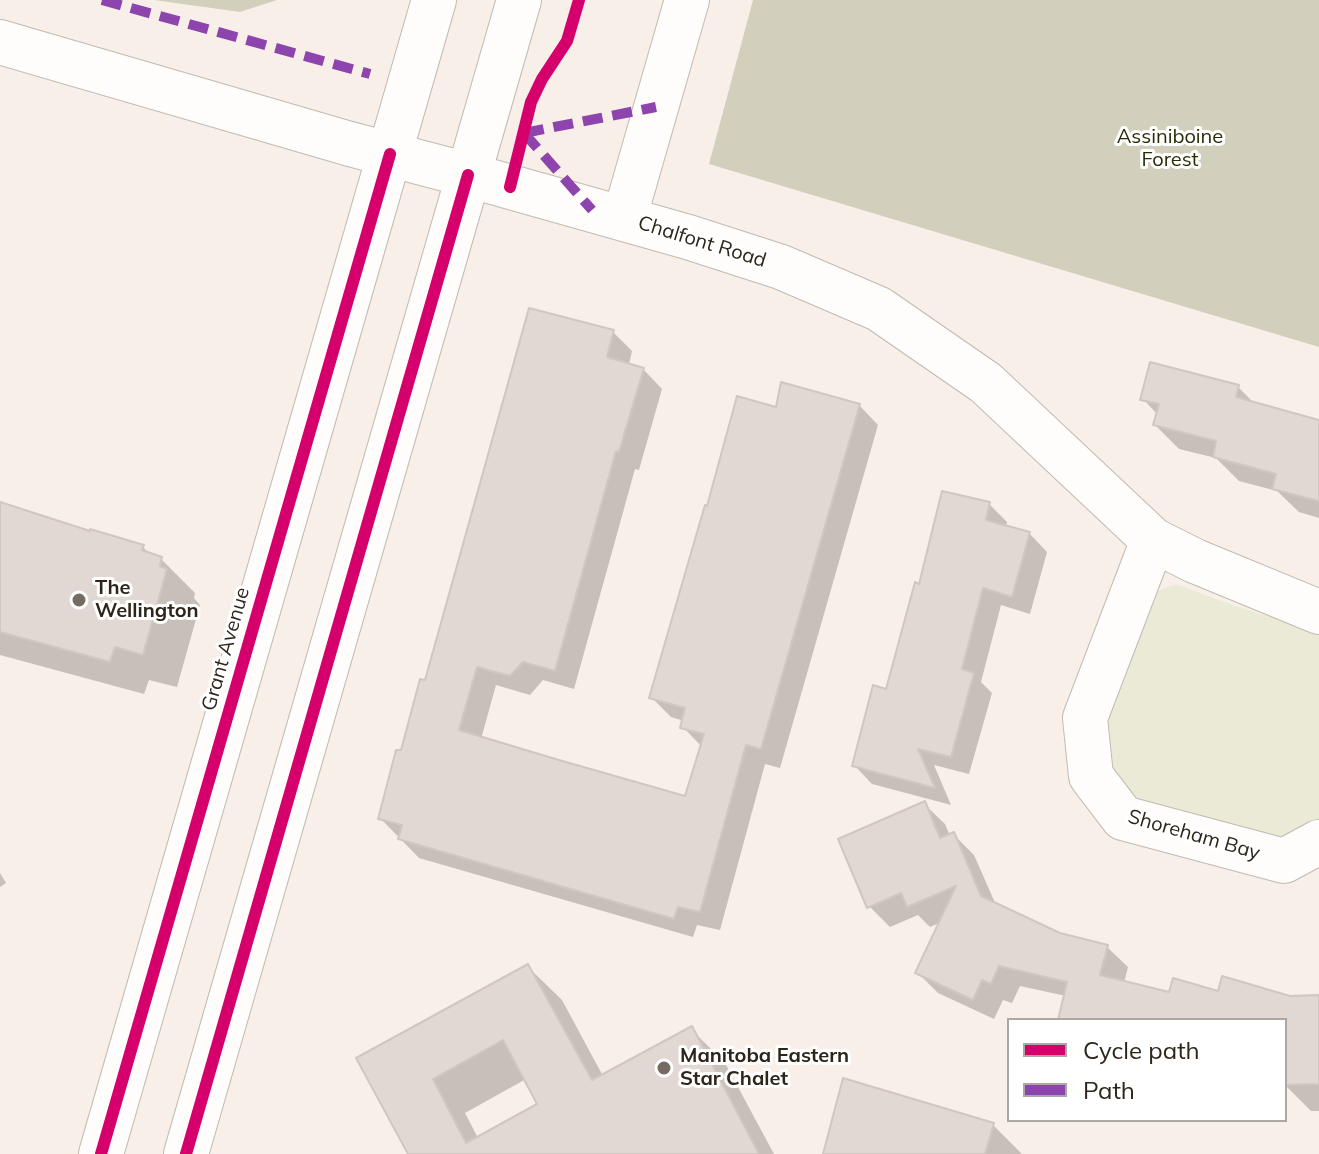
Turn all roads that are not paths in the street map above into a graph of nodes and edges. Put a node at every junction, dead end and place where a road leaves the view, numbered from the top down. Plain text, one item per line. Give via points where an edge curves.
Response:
1 (434, 0) edge
2 (519, 0) edge
3 (687, 0) edge
4 (0, 42) edge
5 (390, 154) junction
6 (468, 175) junction
7 (624, 219) junction
8 (1153, 540) junction
9 (1319, 612) edge
10 (1319, 842) edge
11 (101, 1154) edge
12 (186, 1154) edge

1 - 5 main road, Grant Avenue
2 - 6 main road
3 - 7 main road
4 - 5 main road, Chalfont Road
5 - 6 main road, Chalfont Road
5 - 11 main road, Grant Avenue
6 - 7 main road, Chalfont Road
6 - 12 main road
7 - 8 main road, Chalfont Road via 781,267 879,309 986,383
8 - 9 main road, Chalfont Road
8 - 10 main road, Shoreham Bay via 1085,718 1091,776 1123,818 1284,861

